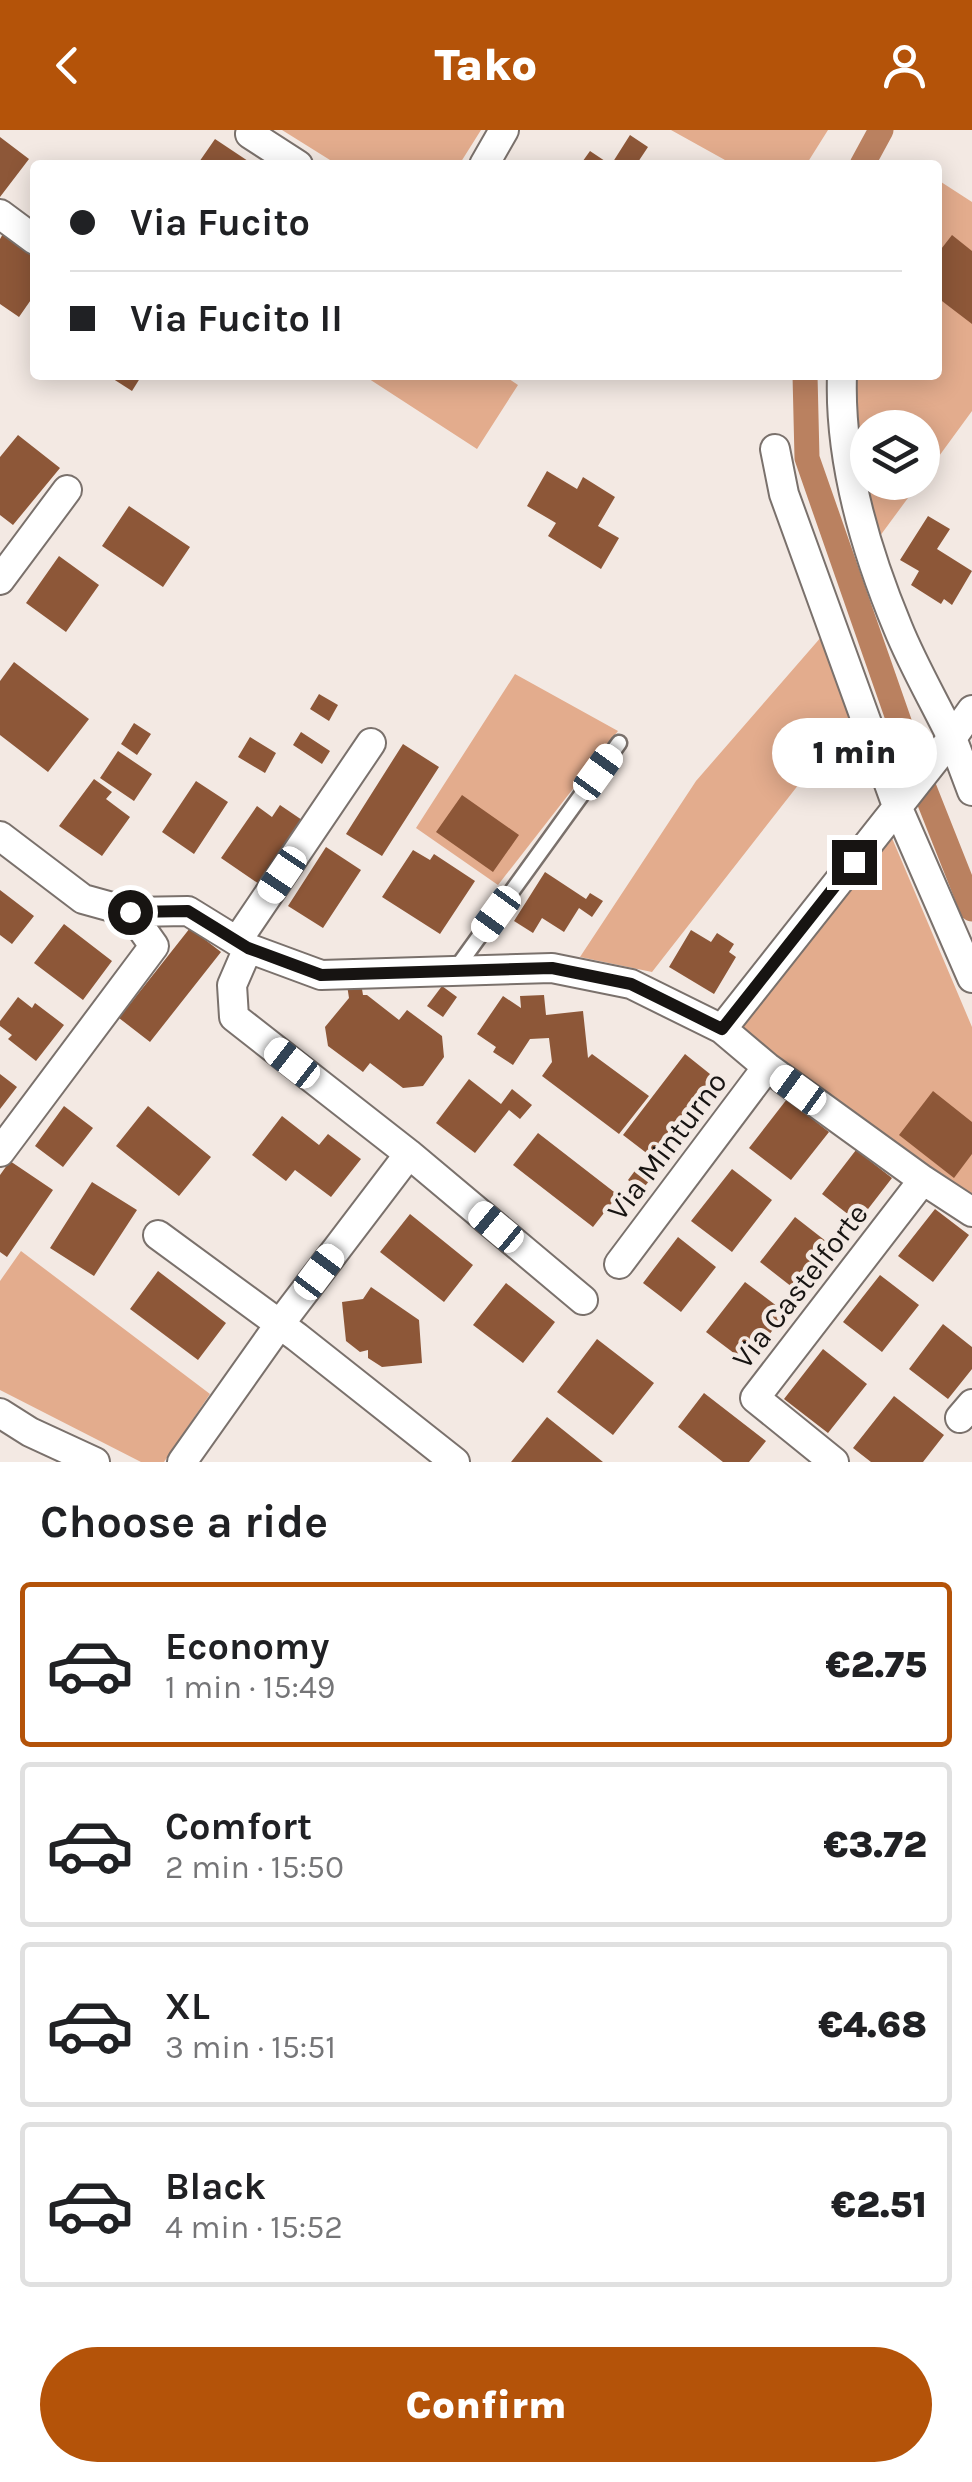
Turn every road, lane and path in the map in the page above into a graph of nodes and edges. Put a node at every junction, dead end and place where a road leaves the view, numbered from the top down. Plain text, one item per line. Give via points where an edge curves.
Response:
1 (504, 130) edge
2 (247, 132) edge
3 (290, 160) edge
4 (487, 160) edge
5 (0, 214) edge
6 (30, 236) edge
7 (842, 380) edge
8 (775, 449) dead end
9 (67, 490) dead end
10 (0, 580) edge
11 (972, 710) edge
12 (952, 738) junction
13 (371, 742) dead end
14 (619, 743) dead end
15 (972, 790) edge
16 (901, 800) junction
17 (0, 836) edge
18 (130, 912) junction
19 (243, 945) junction
20 (454, 971) junction
21 (972, 978) edge
22 (722, 1029) junction
23 (767, 1068) junction
24 (0, 1152) edge
25 (409, 1154) junction
26 (923, 1180) junction
27 (972, 1212) edge
28 (158, 1235) dead end
29 (619, 1264) dead end
30 (583, 1300) dead end
31 (279, 1325) junction
32 (0, 1413) edge
33 (95, 1462) edge
34 (182, 1462) edge
35 (456, 1462) edge
36 (834, 1462) edge

1 - 4 street
2 - 3 street
5 - 6 street
7 - 12 street via 847,461 864,531 898,628
8 - 16 street via 784,494
9 - 10 street
11 - 12 street
12 - 15 street
12 - 16 street
13 - 19 street
14 - 20 lane
16 - 21 street
16 - 22 street
17 - 18 street via 82,899
18 - 19 street via 188,911
18 - 24 street via 154,946
19 - 20 street via 321,975
19 - 25 street via 232,984 234,1018
20 - 22 street via 552,968 631,984
22 - 23 street
23 - 26 street
23 - 29 street, Via Minturno
25 - 30 street
25 - 31 street
26 - 27 street
26 - 36 street, Via Castelforte via 754,1398
28 - 31 street
31 - 34 street
31 - 35 street
32 - 33 street

